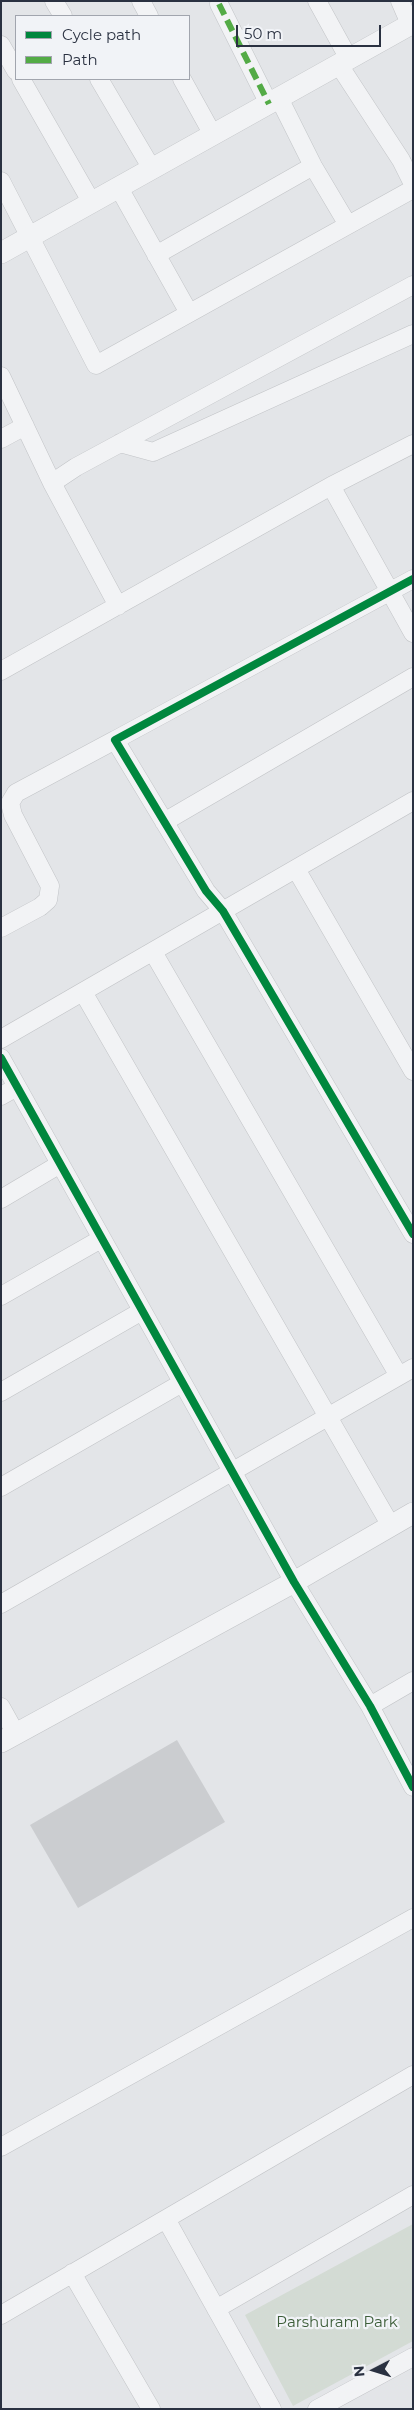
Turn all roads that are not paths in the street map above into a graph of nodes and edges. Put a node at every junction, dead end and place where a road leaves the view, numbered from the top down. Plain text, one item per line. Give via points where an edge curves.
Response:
1 (54, 1) edge
2 (141, 1) edge
3 (317, 1) edge
4 (400, 1) edge
5 (219, 4) dead end
6 (62, 15) edge
7 (148, 15) edge
8 (412, 24) edge
9 (1, 45) edge
10 (344, 62) junction
11 (15, 69) edge
12 (22, 80) edge
13 (100, 80) edge
14 (183, 80) edge
15 (274, 101) junction
16 (213, 135) junction
17 (313, 166) junction
18 (152, 169) junction
19 (1, 181) edge
20 (413, 184) edge
21 (119, 188) junction
22 (413, 189) edge
23 (92, 203) junction
24 (348, 224) junction
25 (30, 237) junction
26 (1, 253) edge
27 (156, 255) junction
28 (413, 285) edge
29 (189, 313) junction
30 (413, 334) edge
31 (1, 376) edge
32 (25, 426) junction
33 (1, 439) edge
34 (120, 443) junction
35 (413, 444) edge
36 (52, 484) junction
37 (330, 486) junction
38 (413, 579) edge
39 (390, 592) junction
40 (118, 606) junction
41 (413, 633) edge
42 (1, 671) edge
43 (413, 677) edge
44 (115, 740) junction
45 (413, 801) edge
46 (164, 822) junction
47 (296, 869) junction
48 (223, 911) junction
49 (1, 928) edge
50 (153, 952) junction
51 (83, 992) junction
52 (1, 1040) edge
53 (1, 1058) edge
54 (413, 1071) edge
55 (17, 1087) junction
56 (1, 1096) edge
57 (60, 1164) junction
58 (1, 1199) edge
59 (413, 1234) edge
60 (101, 1239) junction
61 (1, 1296) edge
62 (142, 1312) junction
63 (406, 1372) edge
64 (182, 1383) junction
65 (1, 1392) edge
66 (328, 1418) junction
67 (231, 1470) junction
68 (1, 1487) edge
69 (413, 1513) edge
70 (391, 1526) junction
71 (294, 1582) junction
72 (1, 1604) edge
73 (413, 1681) edge
74 (370, 1706) junction
75 (1, 1707) edge
76 (9, 1738) edge
77 (413, 1787) edge
78 (413, 1918) edge
79 (413, 2075) edge
80 (1, 2146) edge
81 (413, 2195) edge
82 (166, 2219) junction
83 (72, 2274) junction
84 (216, 2309) junction
85 (1, 2315) edge
86 (413, 2357) edge
87 (151, 2409) edge
88 (272, 2409) edge
89 (317, 2409) edge

1 - 6 street
2 - 7 street
3 - 10 street
4 - 8 street
5 - 15 street
8 - 10 street
9 - 11 street
10 - 15 street
10 - 20 street
12 - 23 street
13 - 18 street
14 - 16 street
15 - 16 street
15 - 17 street
16 - 18 street
17 - 24 street
17 - 27 street
18 - 21 street
19 - 25 street
21 - 23 street
21 - 27 street
22 - 24 street
23 - 25 street
24 - 29 street
25 - 26 street
25 - 29 street via 96,364
27 - 29 street
28 - 34 street
30 - 34 street via 153,452
31 - 32 street
32 - 33 street
32 - 36 street
34 - 36 street
35 - 37 street
36 - 40 street
37 - 39 street
37 - 40 street
38 - 39 street
39 - 41 street
39 - 44 street
40 - 42 street
43 - 46 street
44 - 46 street
44 - 49 street via 16,792 10,802 13,815 50,886 48,900 40,907
45 - 47 street
46 - 48 street via 206,891
47 - 48 street
47 - 54 street
48 - 50 street
48 - 59 street
50 - 51 street
50 - 63 street
51 - 52 street
51 - 66 street
53 - 55 street
55 - 56 street
55 - 57 street
57 - 58 street
57 - 60 street
60 - 61 street
60 - 62 street
62 - 64 street
62 - 65 street
63 - 66 street
64 - 67 street
64 - 68 street
66 - 67 street
66 - 70 street
67 - 71 street
67 - 72 street
69 - 70 street
70 - 71 street
71 - 74 street
71 - 76 street
73 - 74 street
74 - 77 street
75 - 76 street
78 - 80 street
79 - 82 street
81 - 84 street
82 - 83 street
82 - 84 street
83 - 85 street
83 - 87 street
84 - 88 street
86 - 89 street

